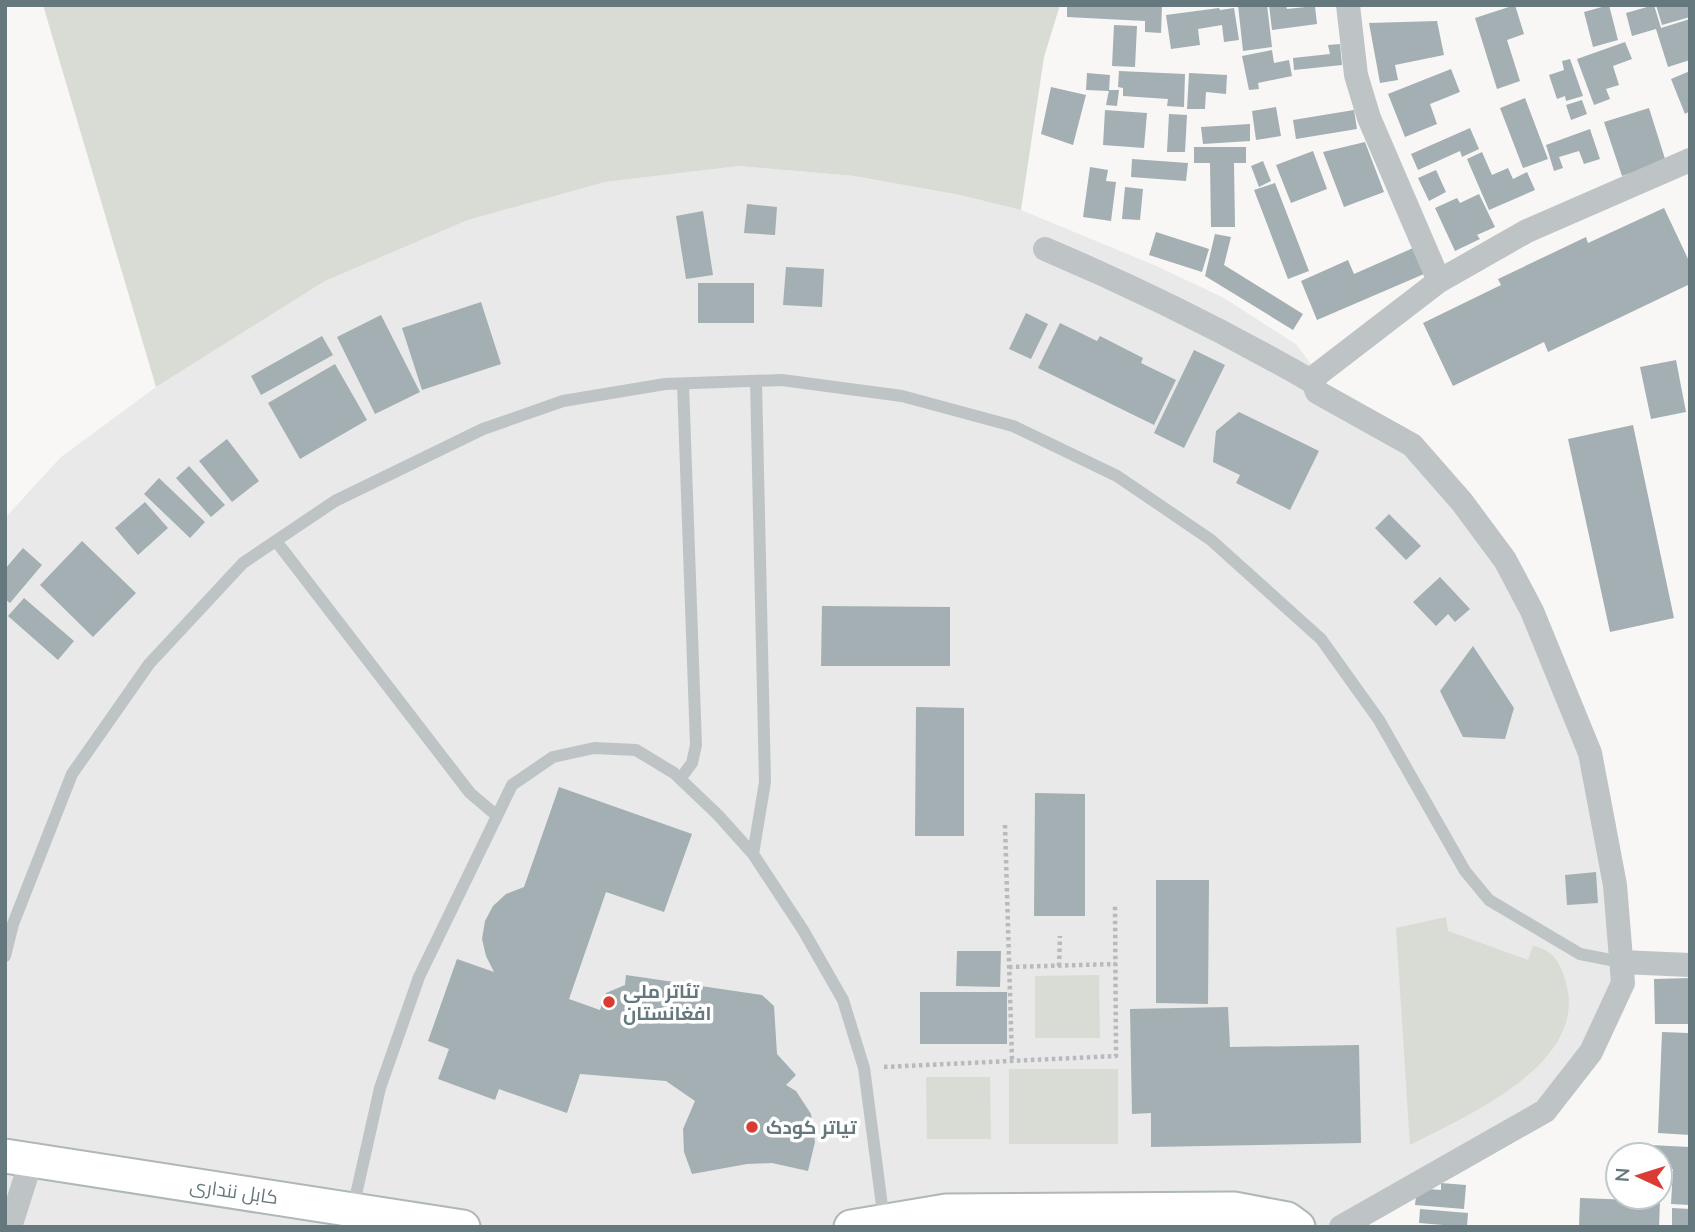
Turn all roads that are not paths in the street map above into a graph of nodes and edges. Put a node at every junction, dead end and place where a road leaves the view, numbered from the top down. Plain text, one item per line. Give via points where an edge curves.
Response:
1 (1348, 5) edge
2 (1690, 160) edge
3 (1045, 250) dead end
4 (1438, 281) junction
5 (756, 381) junction
6 (1313, 382) junction
7 (683, 384) junction
8 (276, 541) junction
9 (680, 779) junction
10 (496, 815) junction
11 (753, 854) junction
12 (5, 956) edge
13 (1621, 962) junction
14 (1690, 965) edge
15 (18, 1158) edge
16 (353, 1208) junction
17 (884, 1222) junction
18 (10, 1227) edge
19 (463, 1227) edge
20 (850, 1227) edge
21 (1298, 1227) edge
22 (1341, 1227) edge

1 - 4 street via 1356,75 1369,118
2 - 4 street via 1527,231
3 - 6 street via 1244,342
4 - 6 street
5 - 7 lane
5 - 11 lane via 765,782
5 - 13 lane via 782,380 902,396 1013,426 1128,484 1211,540 1321,639 1379,720 1465,871 1489,900 1580,954
6 - 13 street via 1317,392 1412,445 1462,502 1510,570 1532,611 1590,753 1615,885
7 - 8 lane via 563,401 483,429 335,501
7 - 9 lane via 696,745 692,762
8 - 10 lane via 470,793
8 - 12 lane via 243,563 149,664 72,775 13,924
9 - 10 lane via 636,750 594,748 553,757 512,785
9 - 11 lane
10 - 16 lane via 419,977 380,1088
11 - 17 lane via 843,1000 864,1068
13 - 14 street
13 - 22 street via 1623,983 1591,1052 1545,1111
15 - 16 street, کابل ننداری
15 - 18 street
16 - 19 street, کابل ننداری
17 - 20 street
17 - 21 street via 946,1211 1234,1209 1287,1219

